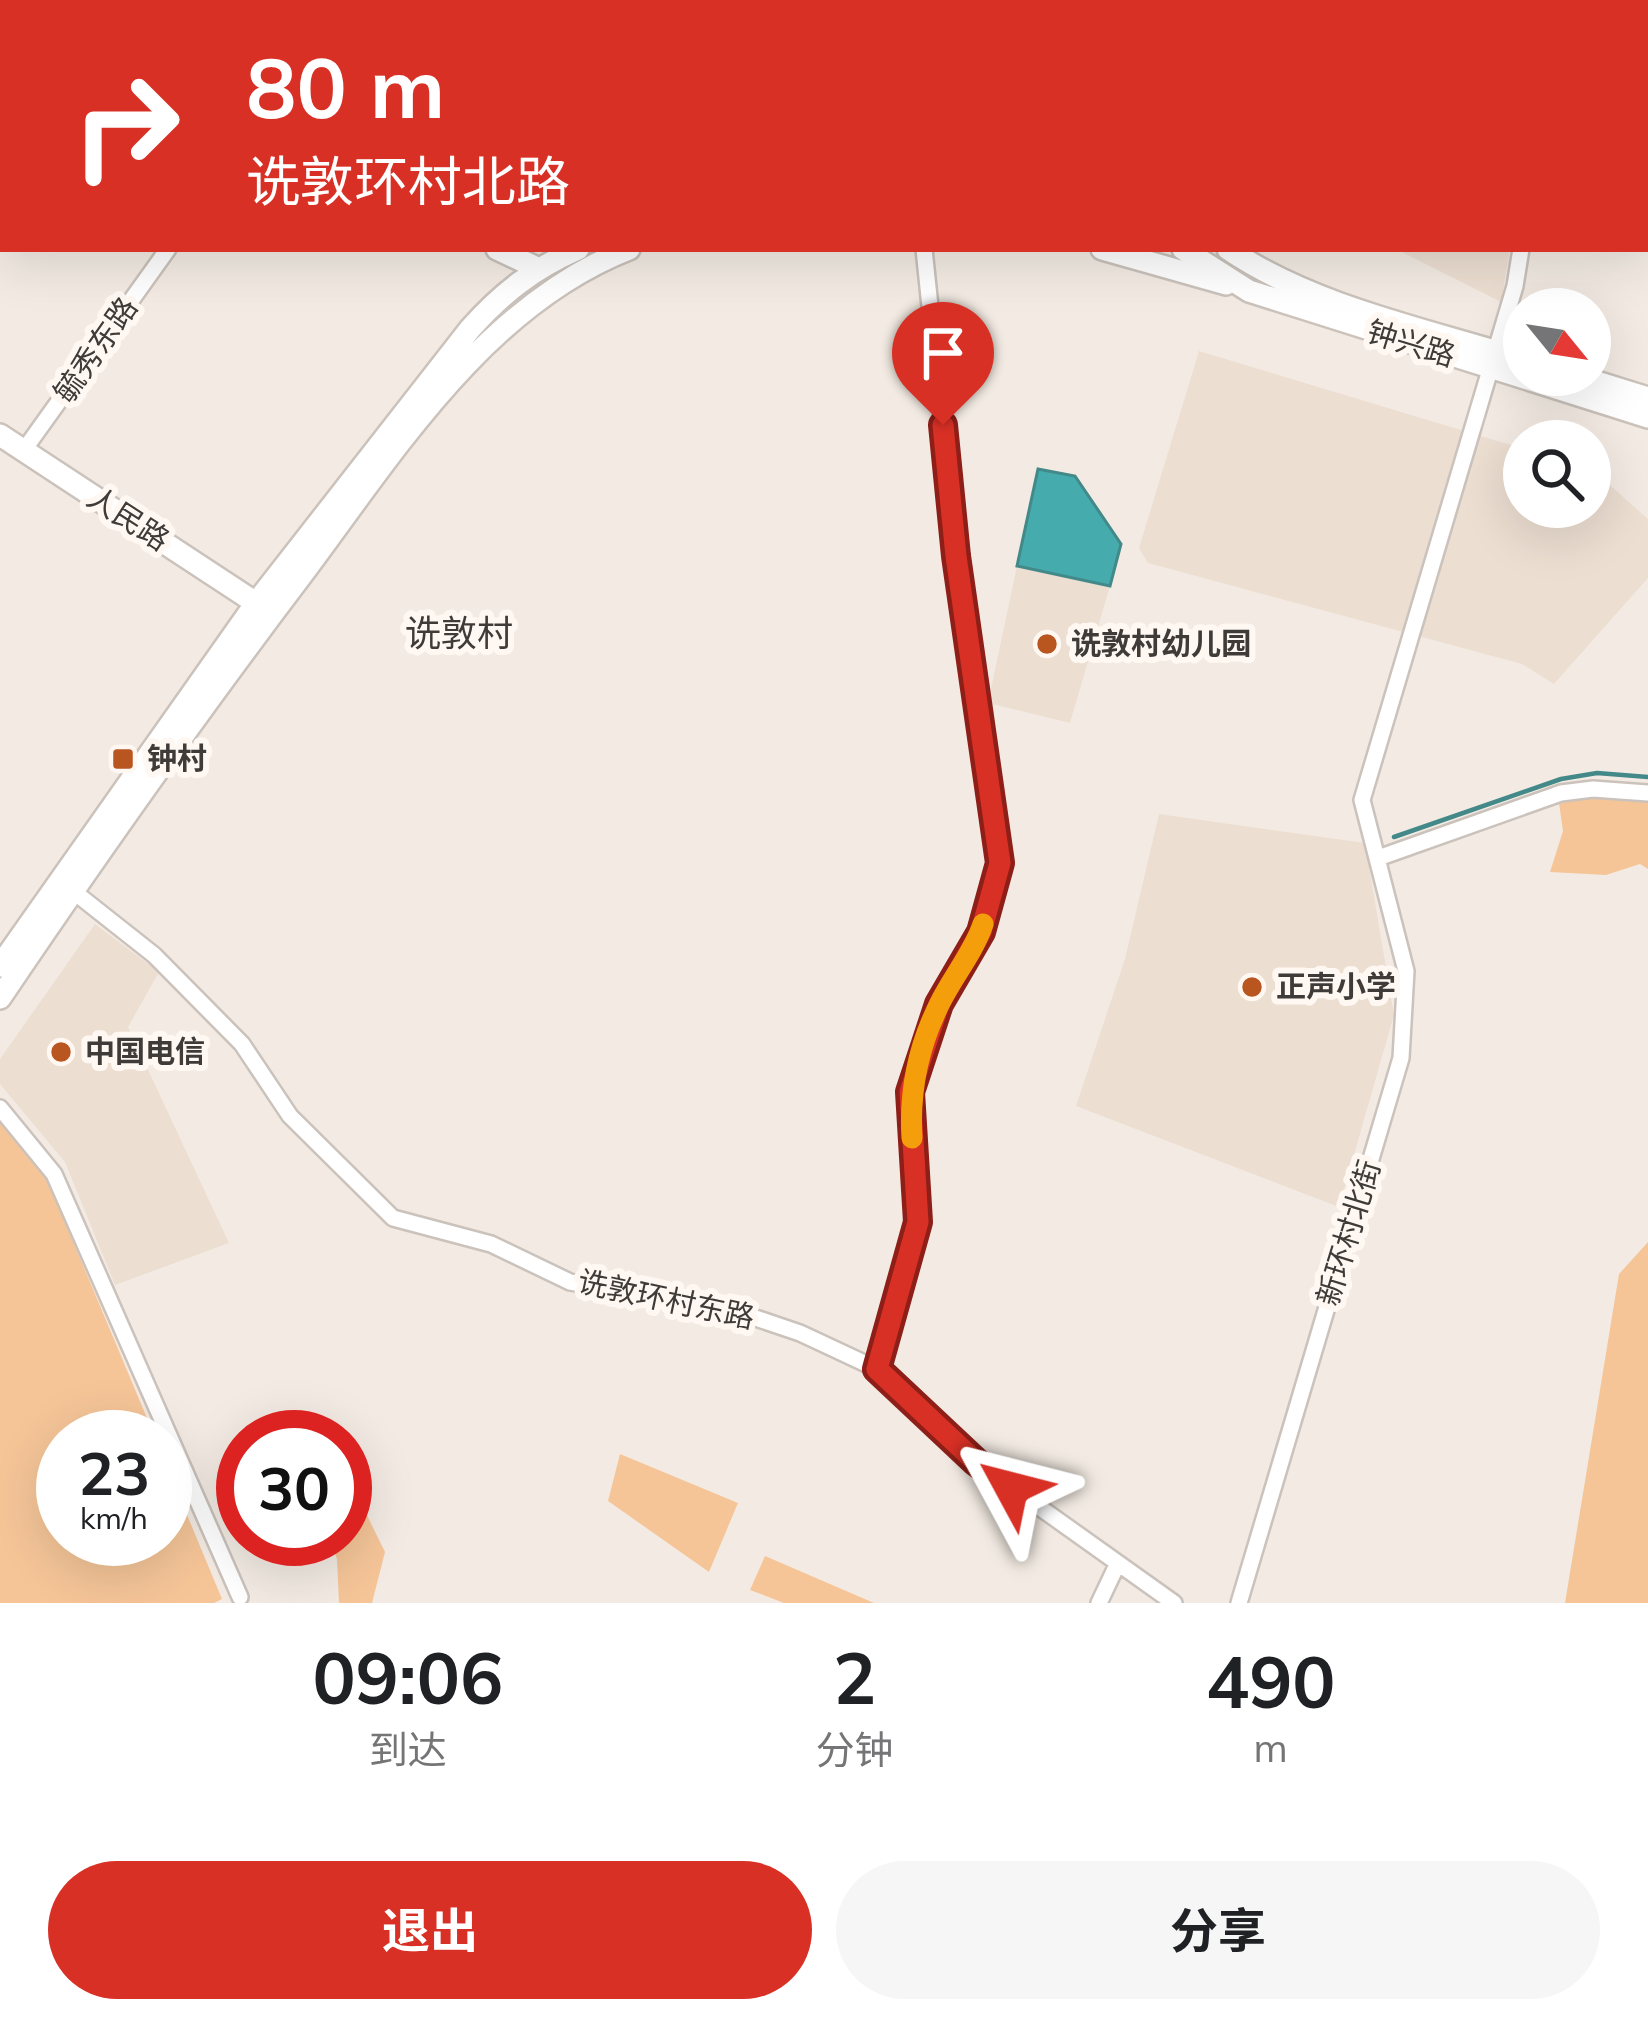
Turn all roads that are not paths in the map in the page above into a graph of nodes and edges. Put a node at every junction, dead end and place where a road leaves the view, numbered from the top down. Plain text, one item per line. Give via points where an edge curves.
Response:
1 (166, 252) edge
2 (503, 252) edge
3 (519, 252) edge
4 (572, 252) edge
5 (623, 252) edge
6 (925, 252) edge
7 (1118, 252) edge
8 (1187, 252) edge
9 (1230, 252) edge
10 (1520, 252) edge
11 (537, 268) junction
12 (1254, 281) junction
13 (555, 284) junction
14 (1494, 360) junction
15 (1503, 360) edge
16 (1611, 386) edge
17 (1648, 398) edge
18 (1648, 417) edge
19 (0, 435) edge
20 (24, 450) junction
21 (256, 603) junction
22 (1648, 793) edge
23 (1378, 857) junction
24 (73, 891) junction
25 (0, 966) edge
26 (0, 998) edge
27 (0, 1108) edge
28 (877, 1369) junction
29 (1117, 1564) junction
30 (240, 1597) dead end
31 (1099, 1603) edge
32 (1174, 1603) edge
33 (1239, 1603) edge

1 - 20 street, 毓秀东路
2 - 11 main road
3 - 11 main road
4 - 11 main road
5 - 13 main road
6 - 28 street via 956,556 1000,863 981,932 939,1004 910,1092 918,1222
7 - 12 main road
8 - 12 main road, 钟兴路
9 - 12 main road, 钟兴路
10 - 14 street, 新环村北街
11 - 13 street
11 - 21 main road via 470,329
12 - 14 main road, 钟兴路
13 - 24 main road via 504,326 395,452
14 - 15 main road, 钟兴路
14 - 18 main road, 钟兴路
14 - 23 street, 新环村北街 via 1362,800
16 - 17 main road
19 - 20 main road, 人民路
20 - 21 main road, 人民路
21 - 25 main road
22 - 23 street via 1561,793
23 - 33 street, 新环村北街 via 1406,971 1401,1058
24 - 26 main road
24 - 28 street, 诜敦环村东路 via 154,955 227,1029 290,1116 393,1218 491,1244 570,1282 735,1311
27 - 30 street via 54,1174
28 - 29 street, 诜敦环村东路 via 976,1462
29 - 31 street
29 - 32 street, 诜敦环村东路

